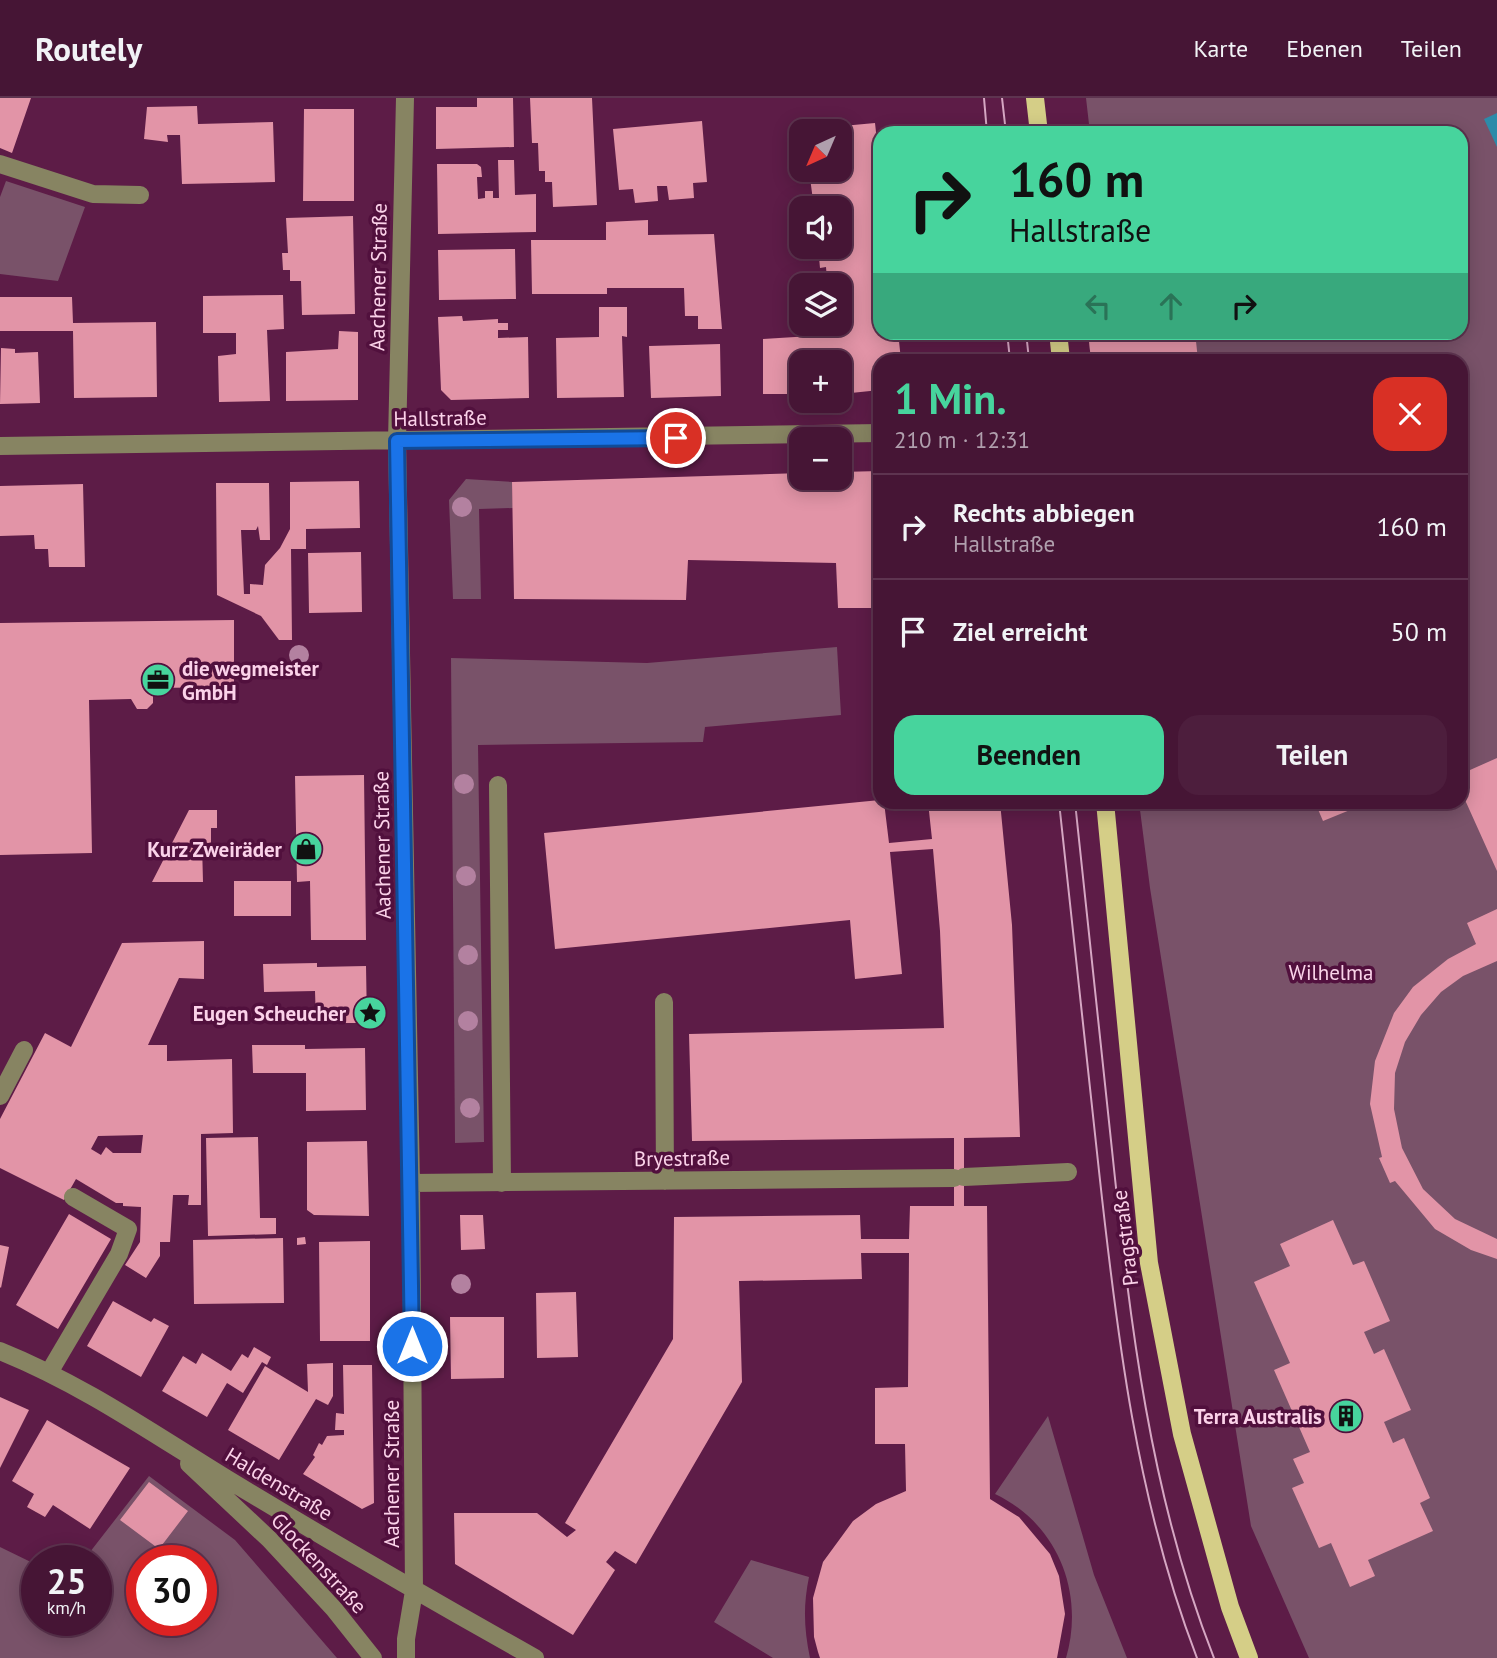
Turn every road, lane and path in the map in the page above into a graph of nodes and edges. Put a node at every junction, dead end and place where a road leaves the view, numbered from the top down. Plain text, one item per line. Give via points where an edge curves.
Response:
1 (405, 98) edge
2 (1035, 98) edge
3 (1038, 126) edge
4 (0, 164) edge
5 (139, 195) dead end
6 (873, 433) edge
7 (397, 441) junction
8 (0, 446) edge
9 (498, 785) dead end
10 (1106, 809) edge
11 (664, 1002) dead end
12 (24, 1050) dead end
13 (0, 1096) edge
14 (1068, 1172) dead end
15 (665, 1181) junction
16 (411, 1183) junction
17 (502, 1183) junction
18 (73, 1197) dead end
19 (0, 1351) edge
20 (50, 1371) junction
21 (169, 1444) junction
22 (414, 1591) junction
23 (373, 1658) edge
24 (406, 1658) edge
25 (535, 1658) edge
26 (1249, 1658) edge

1 - 7 street, Aachener Straße
2 - 3 main road
4 - 5 street via 93,194
6 - 7 street, Hallstraße
7 - 8 street, Hallstraße
7 - 16 street, Aachener Straße
9 - 17 street
10 - 26 main road, Pragstraße via 1149,1263 1182,1434 1230,1607
11 - 15 street
12 - 13 street
14 - 15 street, Bryestraße
15 - 17 street, Bryestraße
16 - 17 street, Bryestraße
16 - 22 street, Aachener Straße
18 - 20 street via 128,1230 119,1254
19 - 20 street, Haldenstraße
20 - 21 street, Haldenstraße
21 - 22 street, Haldenstraße
21 - 23 street, Glockenstraße via 269,1539
22 - 24 street
22 - 25 street, Haldenstraße

